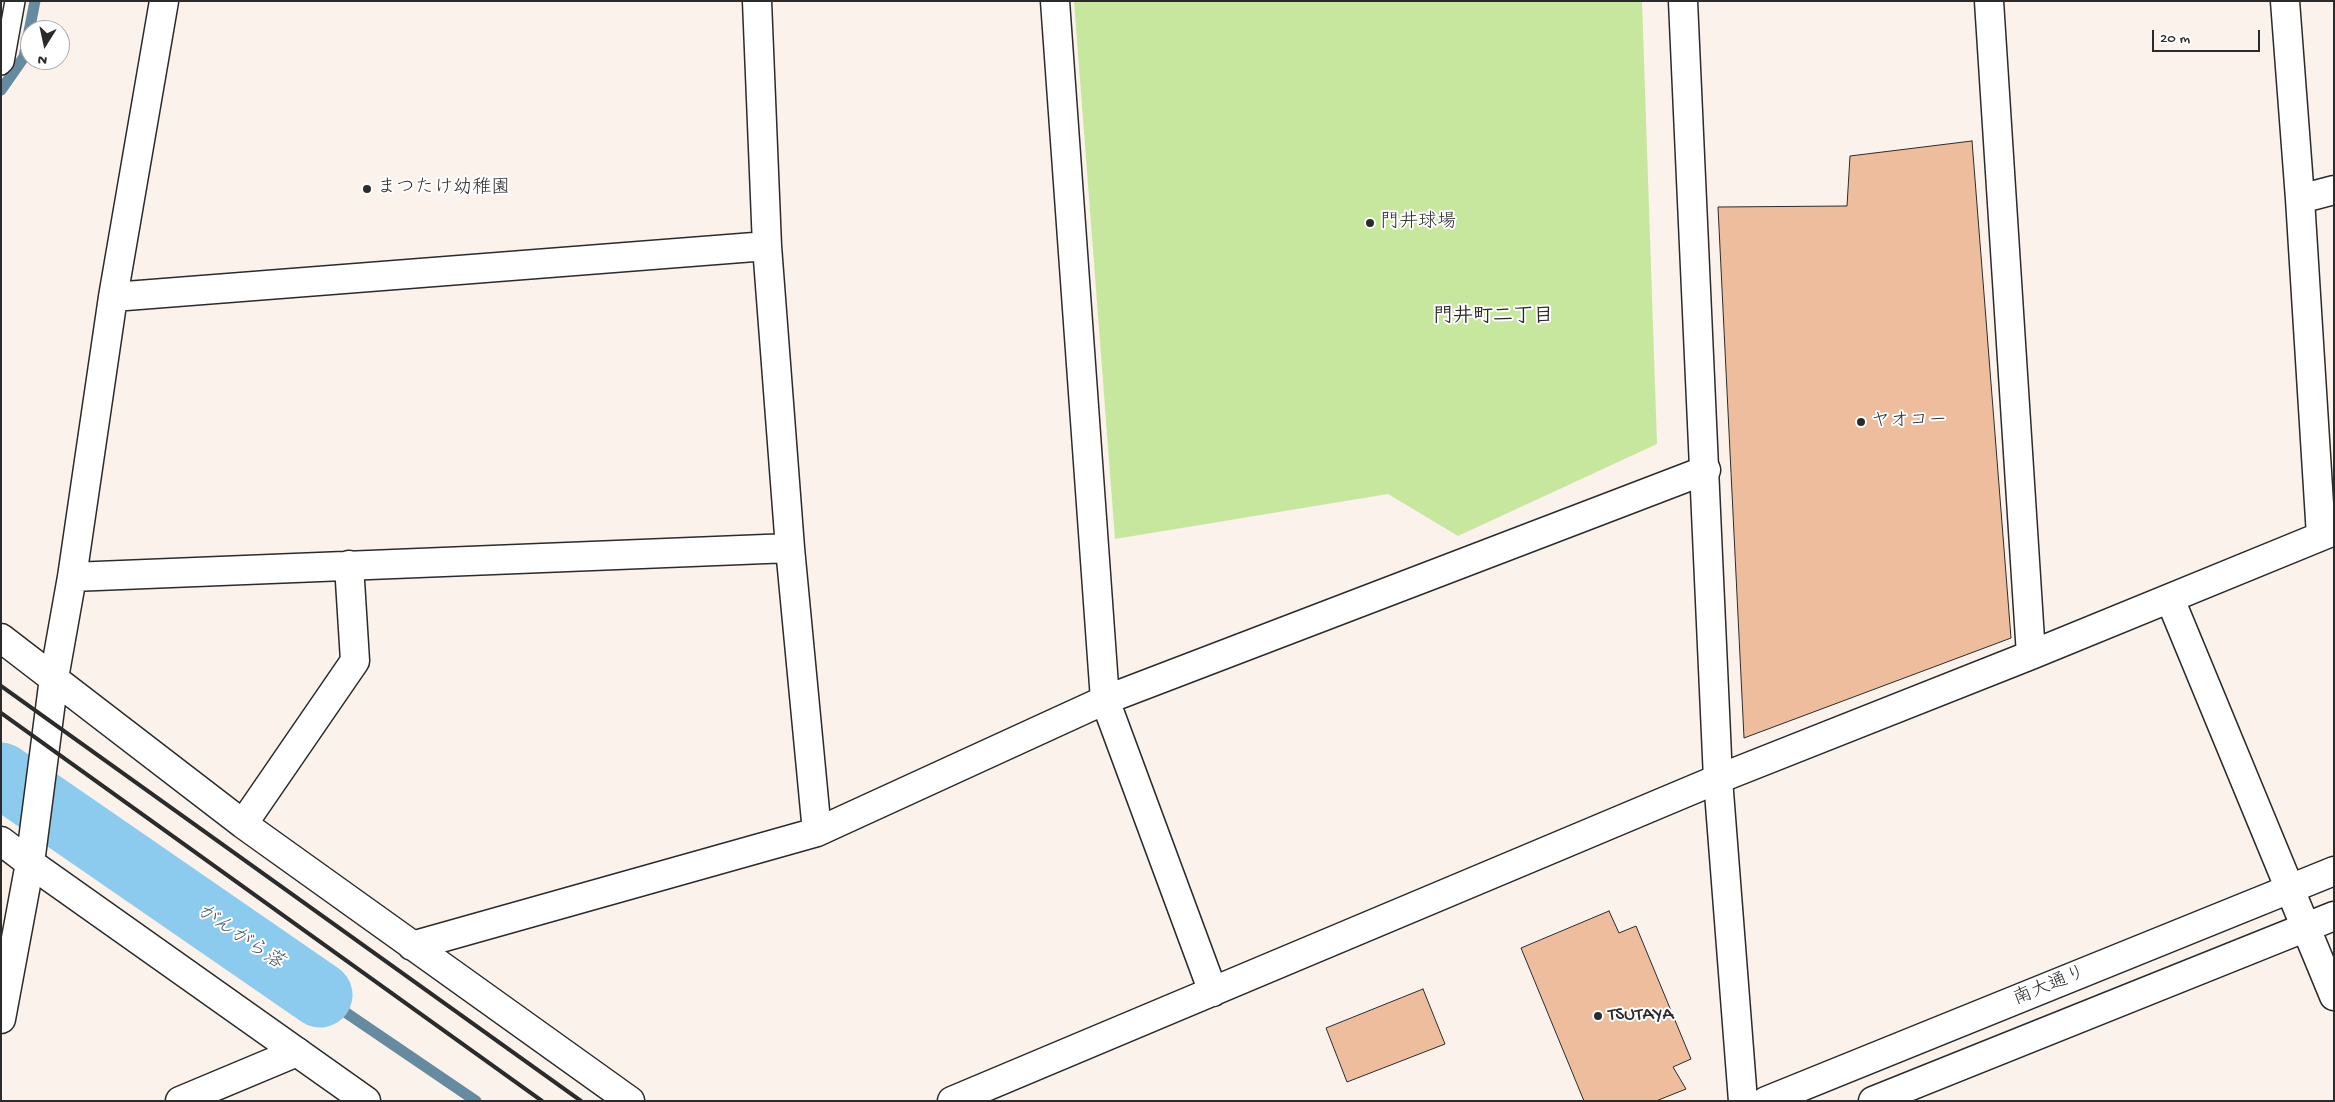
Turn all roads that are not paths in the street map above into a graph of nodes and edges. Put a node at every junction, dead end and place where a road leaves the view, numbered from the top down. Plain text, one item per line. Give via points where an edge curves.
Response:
1 (15, 1) edge
2 (164, 1) edge
3 (757, 1) edge
4 (1055, 1) edge
5 (1684, 1) edge
6 (1989, 1) edge
7 (2285, 1) edge
8 (1, 65) edge
9 (2334, 190) edge
10 (2300, 199) junction
11 (767, 246) junction
12 (113, 296) junction
13 (1706, 470) junction
14 (2327, 534) edge
15 (790, 548) junction
16 (349, 566) junction
17 (72, 577) junction
18 (2170, 599) junction
19 (1, 638) edge
20 (2031, 655) junction
21 (54, 678) junction
22 (1105, 700) junction
23 (1718, 779) junction
24 (242, 824) junction
25 (817, 832) junction
26 (1, 841) edge
27 (30, 863) junction
28 (2334, 872) edge
29 (2290, 890) junction
30 (2334, 916) edge
31 (2305, 928) junction
32 (412, 946) junction
33 (1213, 992) junction
34 (2334, 996) edge
35 (1, 1020) edge
36 (297, 1052) junction
37 (180, 1101) edge
38 (366, 1101) edge
39 (630, 1101) edge
40 (952, 1101) edge
41 (1742, 1101) edge
42 (1766, 1101) edge
43 (1873, 1101) edge

1 - 8 lane
2 - 12 street
3 - 11 street
4 - 22 street
5 - 13 street
6 - 20 street
7 - 10 street
9 - 10 street
10 - 14 street
11 - 12 street
11 - 15 street
12 - 17 street
13 - 22 street
13 - 23 street
14 - 18 street
15 - 16 street
15 - 25 street
16 - 17 street
16 - 24 street via 355,661
17 - 21 street
18 - 20 street
18 - 29 street
19 - 21 street
20 - 23 street
21 - 24 street
21 - 27 street
22 - 25 street
22 - 33 street
23 - 33 street
23 - 41 street
24 - 32 street
25 - 32 street
26 - 27 street
27 - 35 street
27 - 36 street
28 - 29 street, 南大通り
29 - 31 street
29 - 42 street, 南大通り
30 - 31 street
31 - 34 street
31 - 43 street
32 - 39 street
33 - 40 street
36 - 37 street
36 - 38 street

